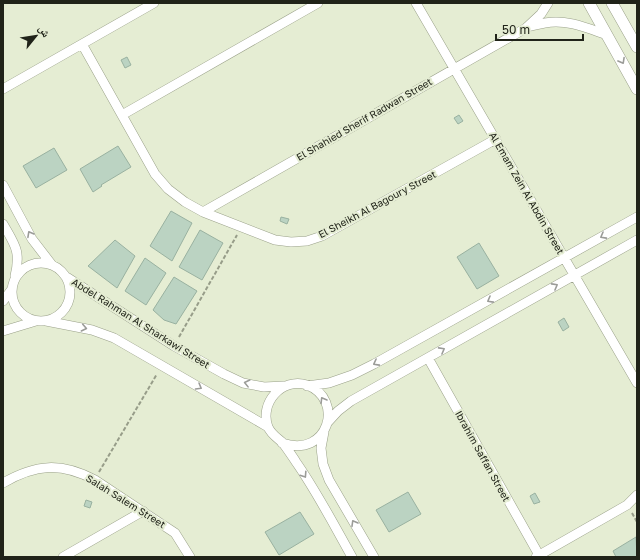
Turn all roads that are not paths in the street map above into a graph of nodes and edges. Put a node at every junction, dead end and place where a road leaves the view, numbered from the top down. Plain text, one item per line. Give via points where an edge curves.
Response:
1 (154, 3) edge
2 (318, 3) edge
3 (416, 3) edge
4 (548, 3) edge
5 (589, 3) edge
6 (612, 3) edge
7 (526, 28) junction
8 (607, 35) junction
9 (82, 44) junction
10 (637, 47) edge
11 (455, 68) junction
12 (3, 89) edge
13 (637, 89) edge
14 (122, 115) junction
15 (496, 139) junction
16 (3, 185) edge
17 (203, 212) junction
18 (637, 217) edge
19 (3, 224) edge
20 (637, 240) edge
21 (564, 258) junction
22 (52, 265) junction
23 (575, 275) junction
24 (65, 276) junction
25 (14, 279) junction
26 (12, 289) junction
27 (3, 301) edge
28 (36, 321) junction
29 (46, 321) junction
30 (3, 331) edge
31 (428, 358) junction
32 (637, 383) edge
33 (286, 386) junction
34 (307, 386) junction
35 (268, 427) junction
36 (326, 428) junction
37 (282, 443) junction
38 (3, 483) edge
39 (637, 495) edge
40 (143, 511) junction
41 (537, 556) edge
42 (63, 557) edge
43 (190, 557) edge
44 (352, 557) edge
45 (374, 557) edge

1 - 9 street
2 - 14 street
3 - 11 street, Al Emam Zein Al Abdin Street
4 - 7 street, El Shahied Sherif Radwan Street via 541,14
5 - 8 street
6 - 10 street
7 - 8 street, El Shahied Sherif Radwan Street via 546,22 568,23
7 - 11 street, El Shahied Sherif Radwan Street
8 -> 13 street
9 - 12 street
9 - 14 street, El Sheikh Al Bagoury Street
11 - 15 street, Al Emam Zein Al Abdin Street
11 - 17 street, El Shahied Sherif Radwan Street
14 - 17 street, El Sheikh Al Bagoury Street via 155,174 168,190
15 - 17 street, El Sheikh Al Bagoury Street via 322,236 306,241 275,240
15 - 21 street, Al Emam Zein Al Abdin Street
22 -> 16 street via 32,239
18 -> 21 street
19 - 25 street via 16,246 18,255
20 - 23 street
21 - 23 street, Al Emam Zein Al Abdin Street
21 -> 34 street via 352,375 329,383
22 - 24 street
22 - 25 street via 31,264 21,270
31 -> 23 street
23 - 32 street, Al Emam Zein Al Abdin Street
24 - 29 street via 70,295 67,304 62,312
33 -> 24 street, Abdel Rahman Al Sharkawi Street via 264,387 243,383 224,374 174,346
25 - 26 street
26 - 27 street
26 - 28 street via 12,297 20,313
28 - 29 street
28 - 30 street
29 -> 35 street via 92,330 114,338
31 - 36 street via 351,401 338,411
31 - 41 street, Ibrahim Saffan Street
33 - 34 street
33 - 35 street via 277,391 267,407
36 -> 34 street via 326,405 319,393
35 - 37 street
36 - 37 street via 318,439 310,444 291,446
45 -> 36 street via 329,480 323,464 321,448
37 -> 44 street via 309,482
38 - 40 street, Salah Salem Street via 38,468 68,469 95,480
39 - 41 street via 627,505
40 - 42 street
40 - 43 street, Salah Salem Street via 175,533

